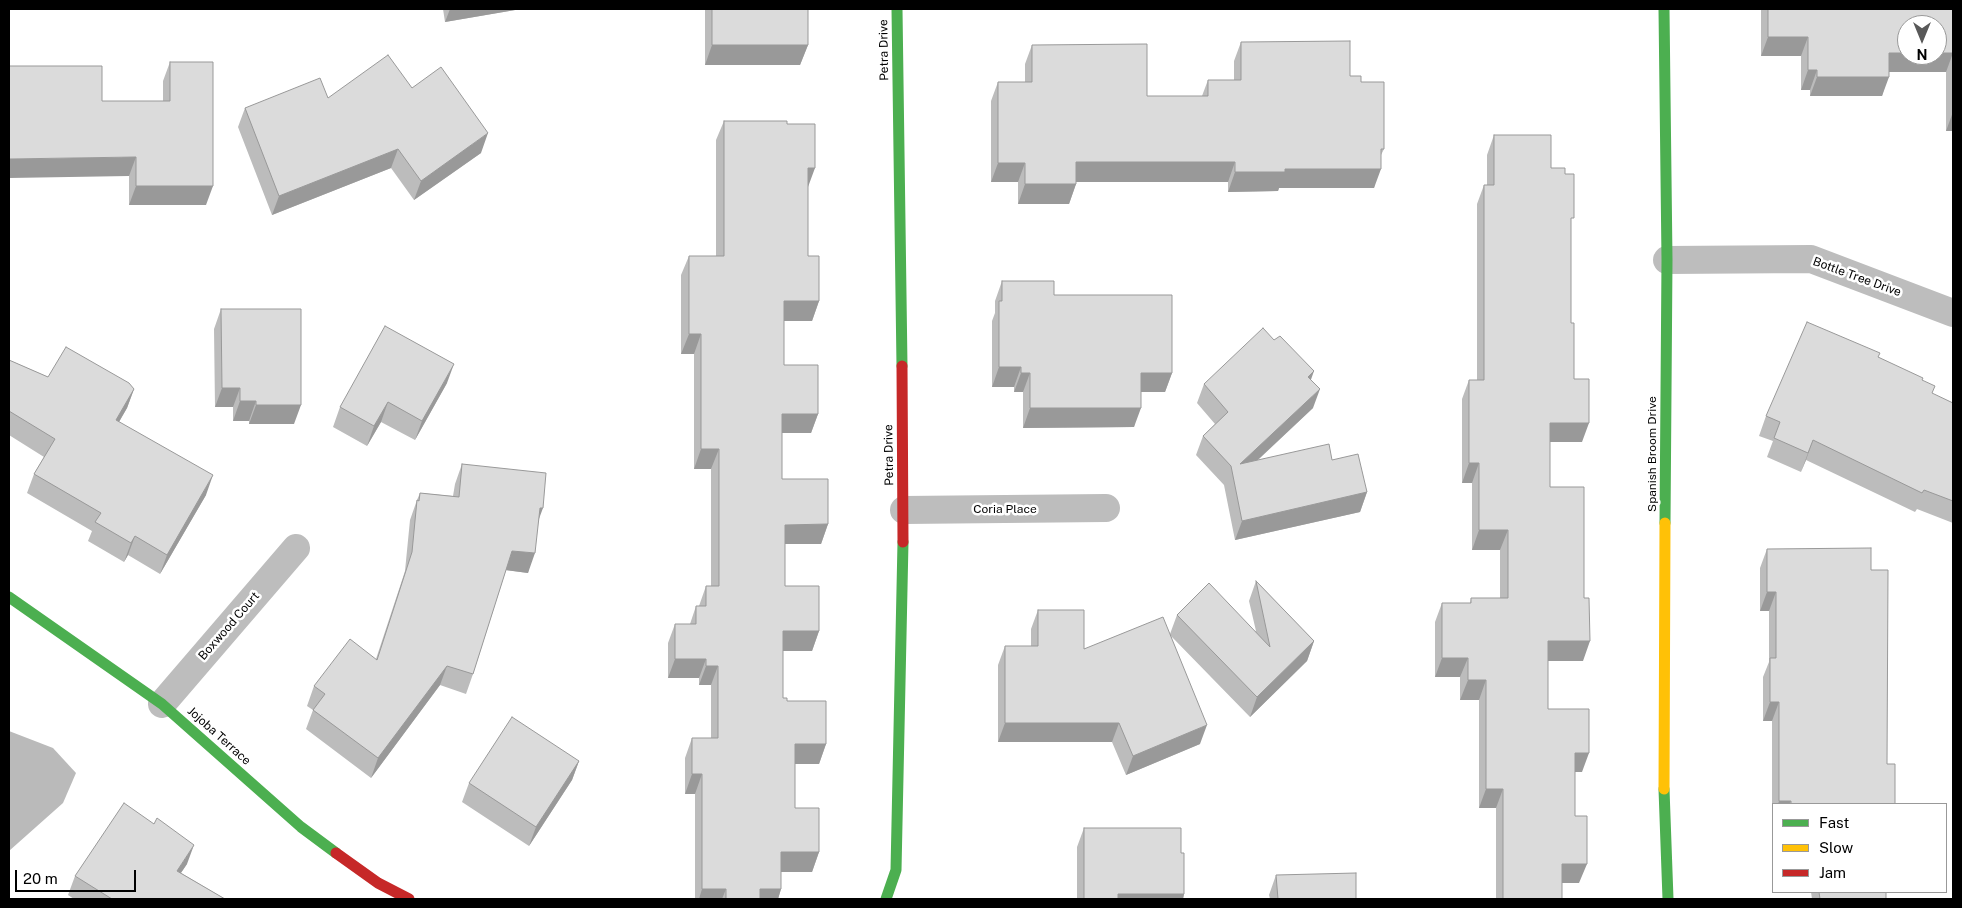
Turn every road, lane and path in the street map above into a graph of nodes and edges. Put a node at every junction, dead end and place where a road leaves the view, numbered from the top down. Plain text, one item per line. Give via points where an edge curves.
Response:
1 (897, 9) edge
2 (1664, 9) edge
3 (1667, 260) junction
4 (1953, 313) edge
5 (1106, 508) dead end
6 (904, 510) junction
7 (296, 548) dead end
8 (9, 597) edge
9 (162, 704) junction
10 (409, 899) edge
11 (886, 899) edge
12 (1668, 899) edge

1 - 6 street, Petra Drive
2 - 3 street, Spanish Broom Drive
3 - 4 street, Bottle Tree Drive via 1811,259
3 - 12 street, Spanish Broom Drive via 1664,775
5 - 6 street, Coria Place
6 - 11 street, Petra Drive via 896,870
7 - 9 street, Boxwood Court
8 - 9 street, Jojoba Terrace
9 - 10 street, Jojoba Terrace via 300,827 378,882

